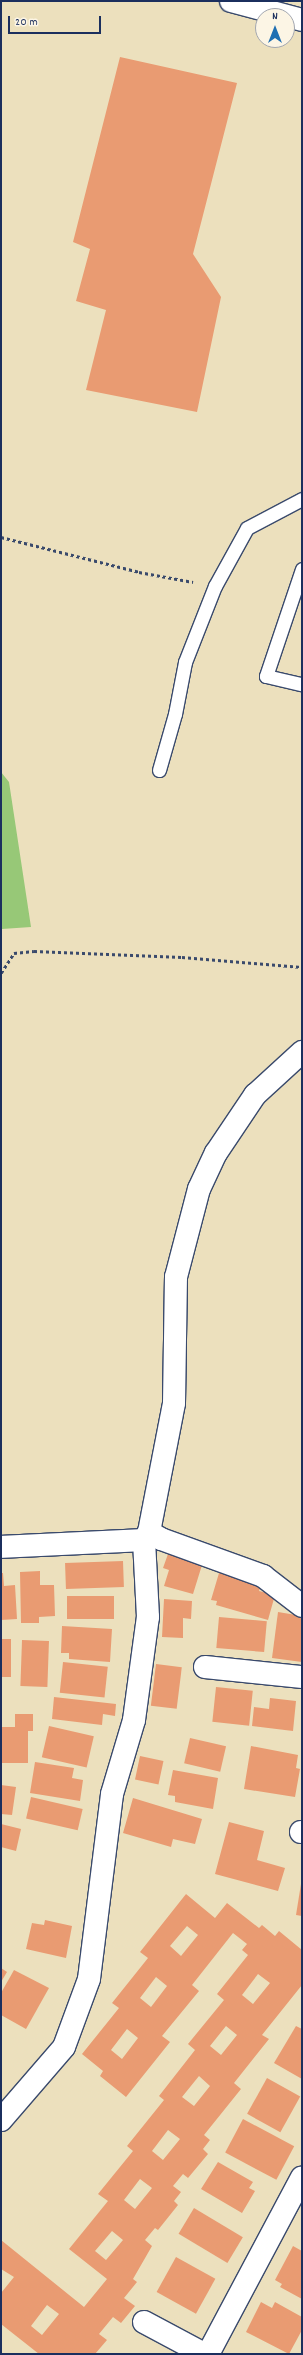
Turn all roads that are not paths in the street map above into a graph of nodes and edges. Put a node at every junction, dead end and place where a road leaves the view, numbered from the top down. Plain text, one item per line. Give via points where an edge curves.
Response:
1 (231, 1) edge
2 (252, 4) edge
3 (302, 20) edge
4 (302, 499) edge
5 (302, 569) edge
6 (302, 684) edge
7 (159, 770) dead end
8 (302, 1052) edge
9 (146, 1536) junction
10 (1, 1547) edge
11 (302, 1606) edge
12 (205, 1667) dead end
13 (302, 1677) edge
14 (1, 2120) edge
15 (302, 2177) edge
16 (144, 2322) dead end
17 (204, 2354) edge
18 (208, 2354) edge

1 - 2 street
2 - 3 street
4 - 7 lane via 247,528 215,586 185,662 175,714
5 - 6 lane via 266,676
8 - 9 street via 256,1095 216,1153 199,1189 176,1278 174,1403
9 - 10 street
9 - 11 street via 161,1539 263,1576
9 - 14 street via 148,1617 134,1720 112,1794 89,1979 64,2047
12 - 13 street
15 - 18 street
16 - 17 street

